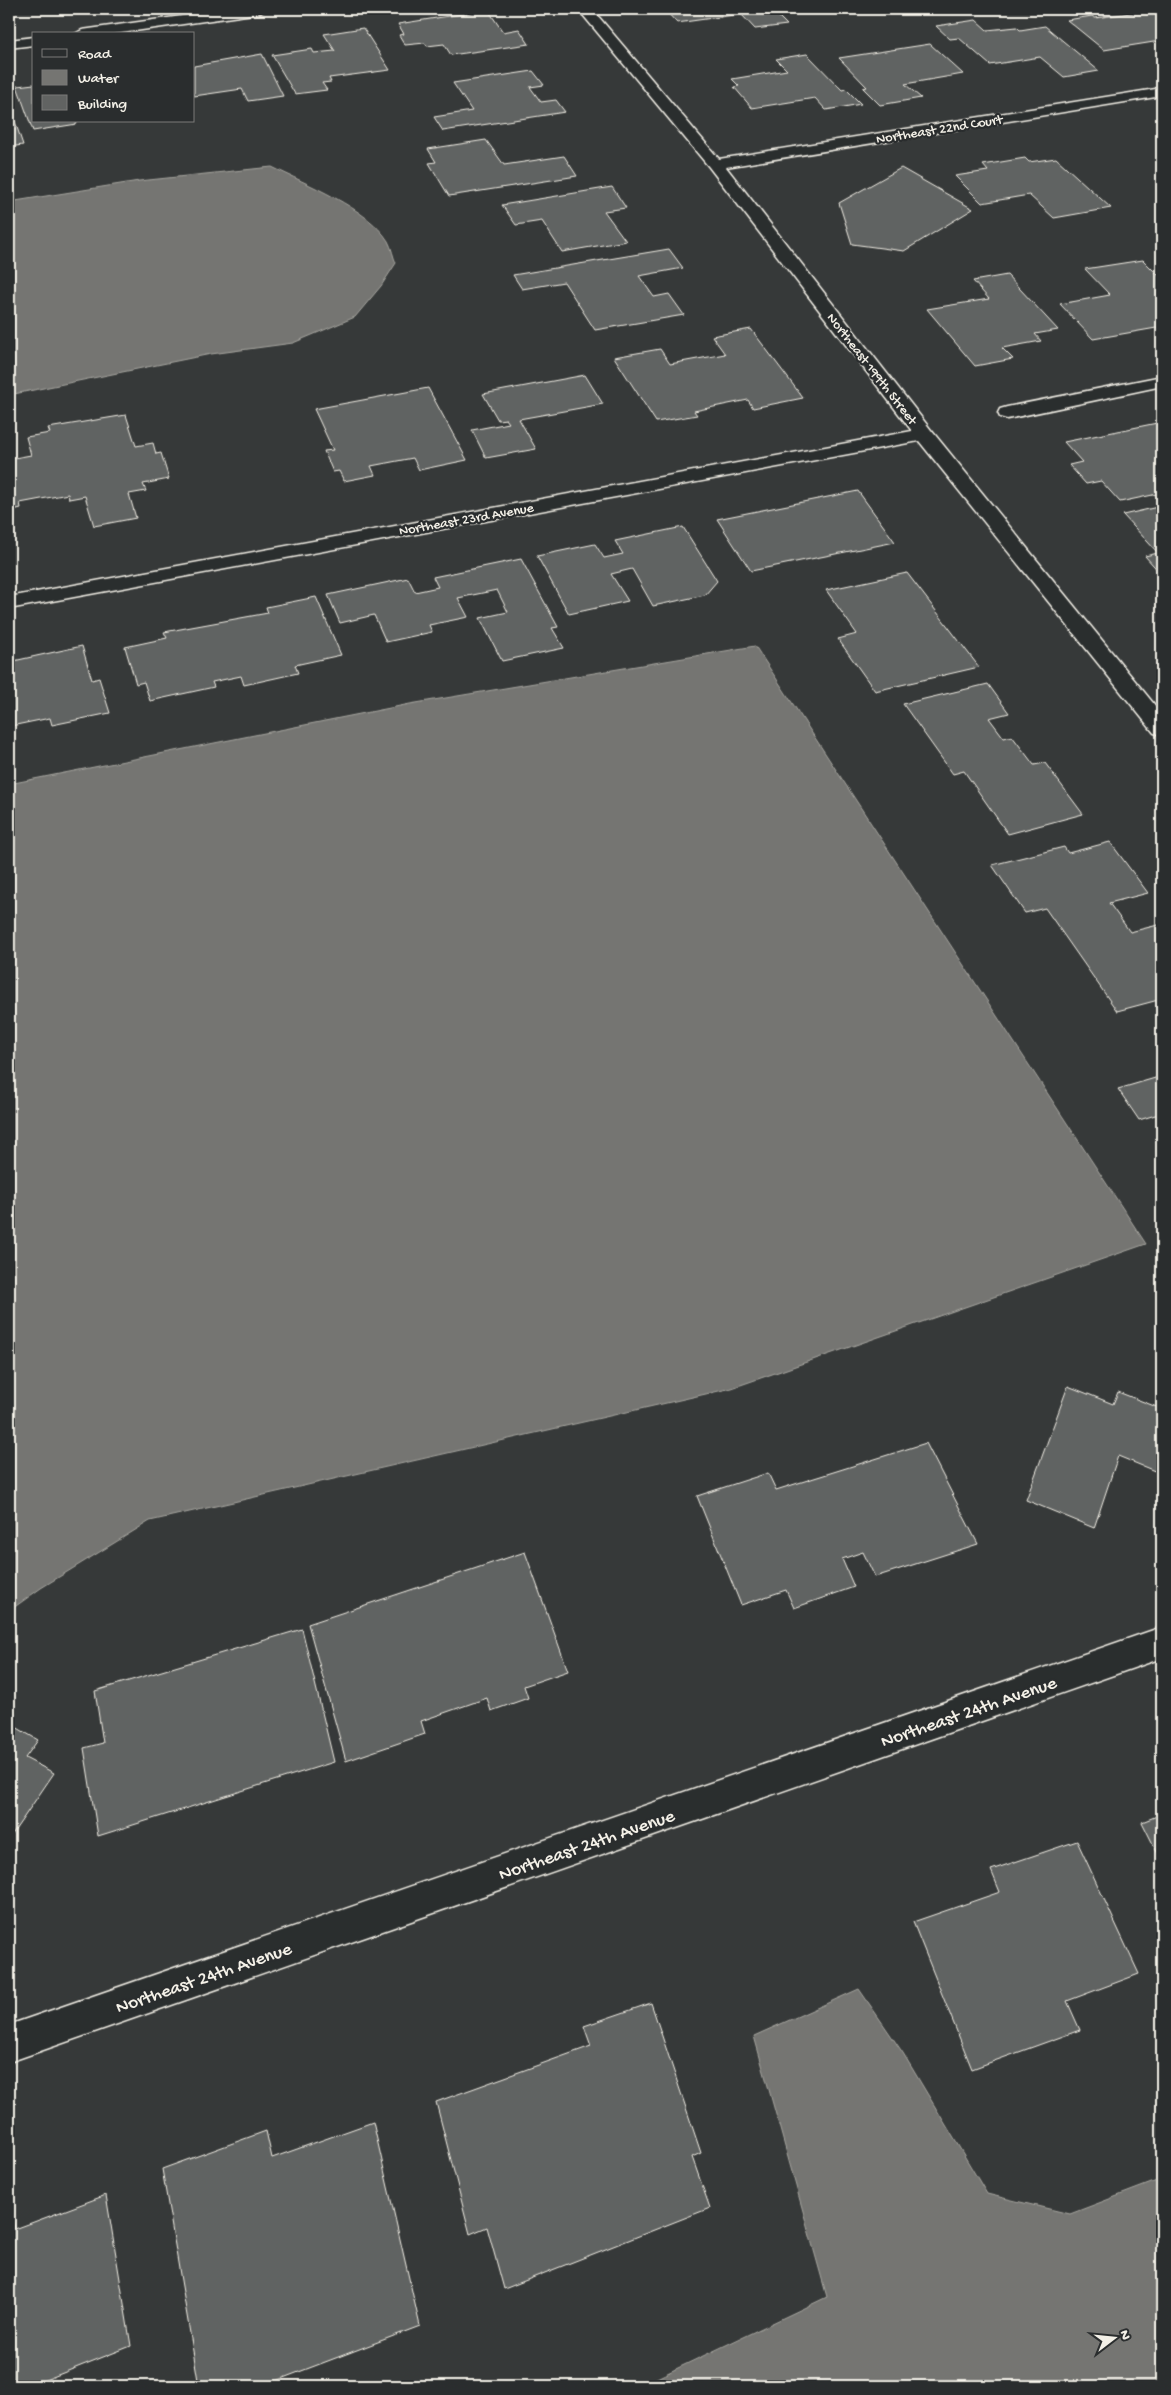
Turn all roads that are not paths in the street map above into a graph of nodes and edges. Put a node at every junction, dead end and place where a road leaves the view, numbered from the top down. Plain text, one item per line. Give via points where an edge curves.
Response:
1 (260, 9) edge
2 (585, 9) edge
3 (96, 32) edge
4 (32, 41) edge
5 (9, 44) edge
6 (1162, 92) edge
7 (715, 164) junction
8 (1162, 381) edge
9 (1007, 413) dead end
10 (924, 434) junction
11 (9, 602) edge
12 (1162, 728) edge
13 (1162, 1642) edge
14 (9, 2044) edge

1 - 3 street
2 - 7 street, Northeast 199th Street
4 - 5 street
6 - 7 street, Northeast 22nd Court
7 - 10 street, Northeast 199th Street
8 - 9 street
10 - 11 street, Northeast 23rd Avenue
10 - 12 street, Northeast 199th Street
13 - 14 street, Northeast 24th Avenue

